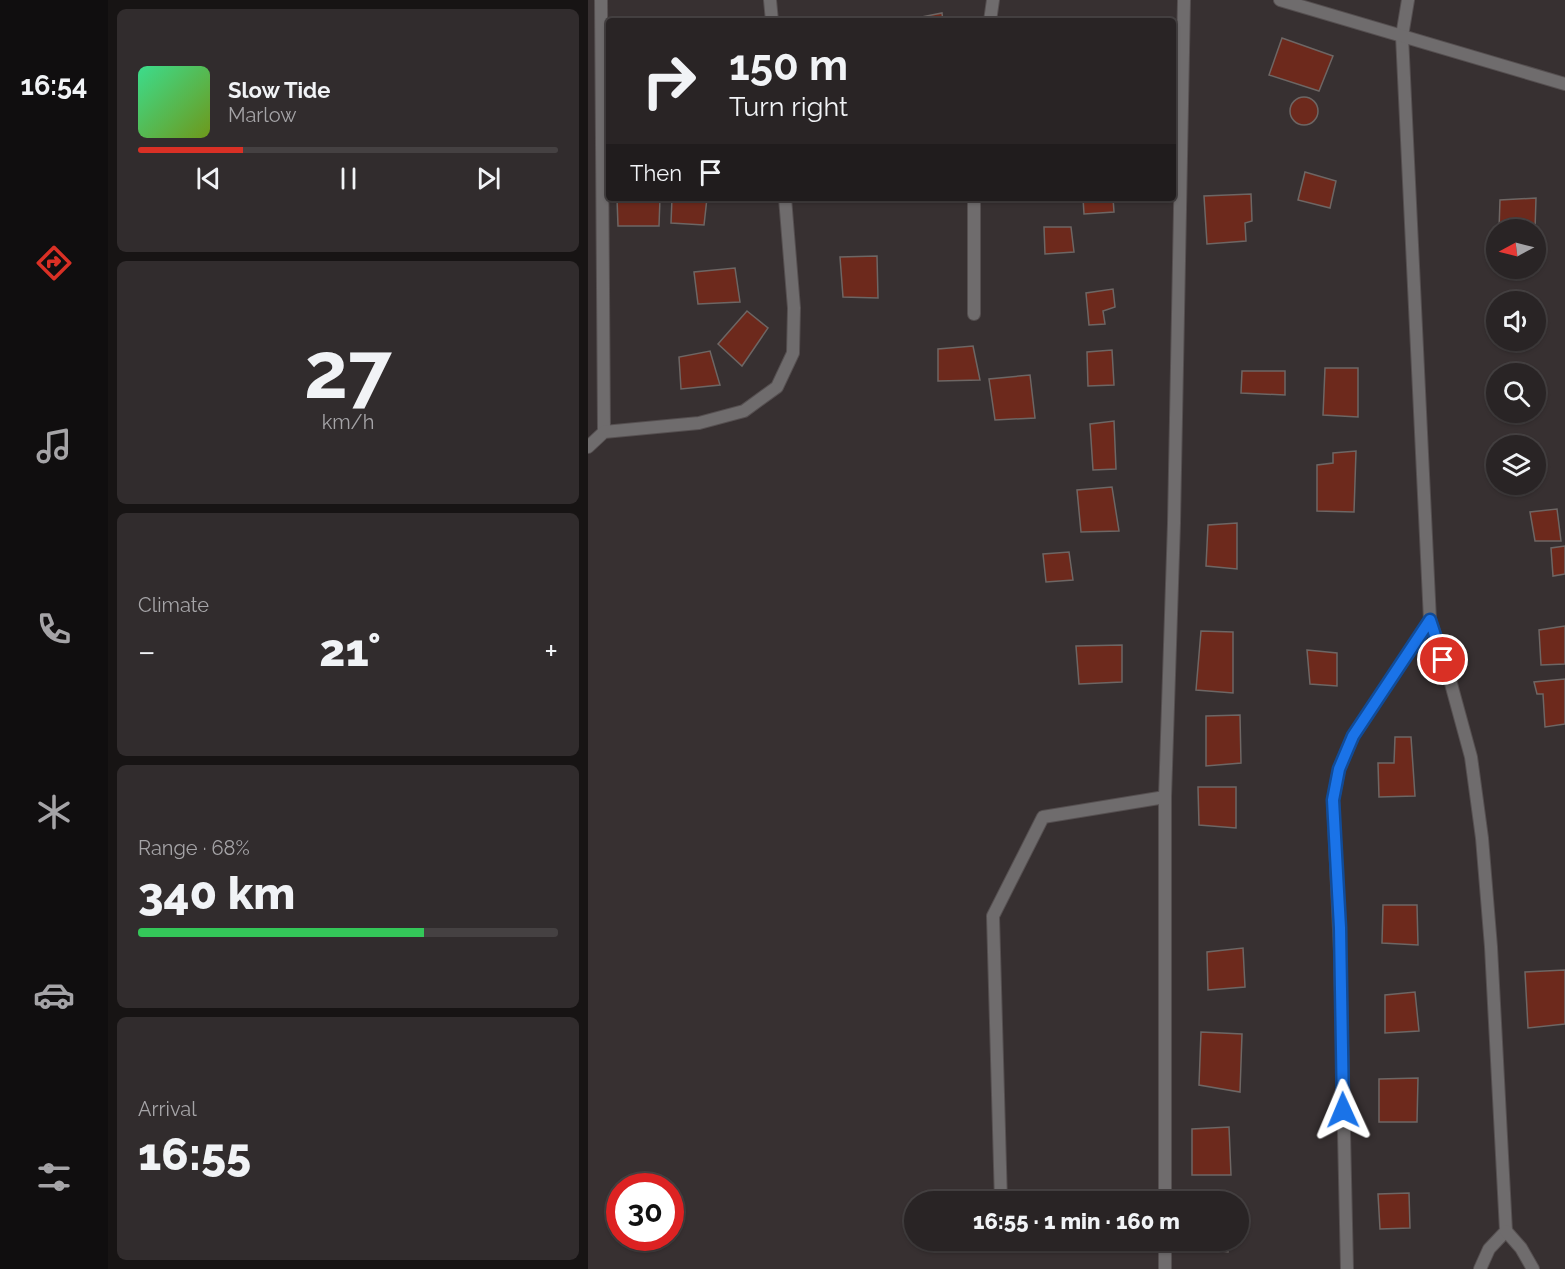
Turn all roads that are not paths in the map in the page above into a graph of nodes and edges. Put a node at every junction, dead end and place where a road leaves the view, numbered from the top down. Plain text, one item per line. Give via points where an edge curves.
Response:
1 (601, 0) edge
2 (770, 0) edge
3 (993, 0) edge
4 (1184, 0) edge
5 (1280, 0) edge
6 (1408, 0) edge
7 (1293, 2) edge
8 (772, 18) edge
9 (990, 18) edge
10 (1402, 36) junction
11 (1565, 84) edge
12 (785, 201) edge
13 (974, 201) edge
14 (974, 314) dead end
15 (604, 432) junction
16 (588, 447) edge
17 (1430, 620) junction
18 (1165, 797) junction
19 (1001, 1191) edge
20 (1165, 1191) edge
21 (1506, 1231) junction
22 (1165, 1251) edge
23 (1165, 1269) edge
24 (1347, 1269) edge
25 (1480, 1269) edge
26 (1533, 1269) edge

1 - 15 street
2 - 8 street
3 - 9 street
4 - 18 street
5 - 7 street
6 - 10 street
7 - 10 street
10 - 11 street
10 - 17 street
12 - 15 street via 794,308 793,353 777,387 744,411 699,423
13 - 14 street
15 - 16 street
17 - 21 street via 1471,757 1482,838
17 - 24 street via 1353,736 1339,769 1333,800
18 - 19 street via 1043,817 993,916
18 - 20 street
21 - 25 street via 1490,1249
21 - 26 street
22 - 23 street

